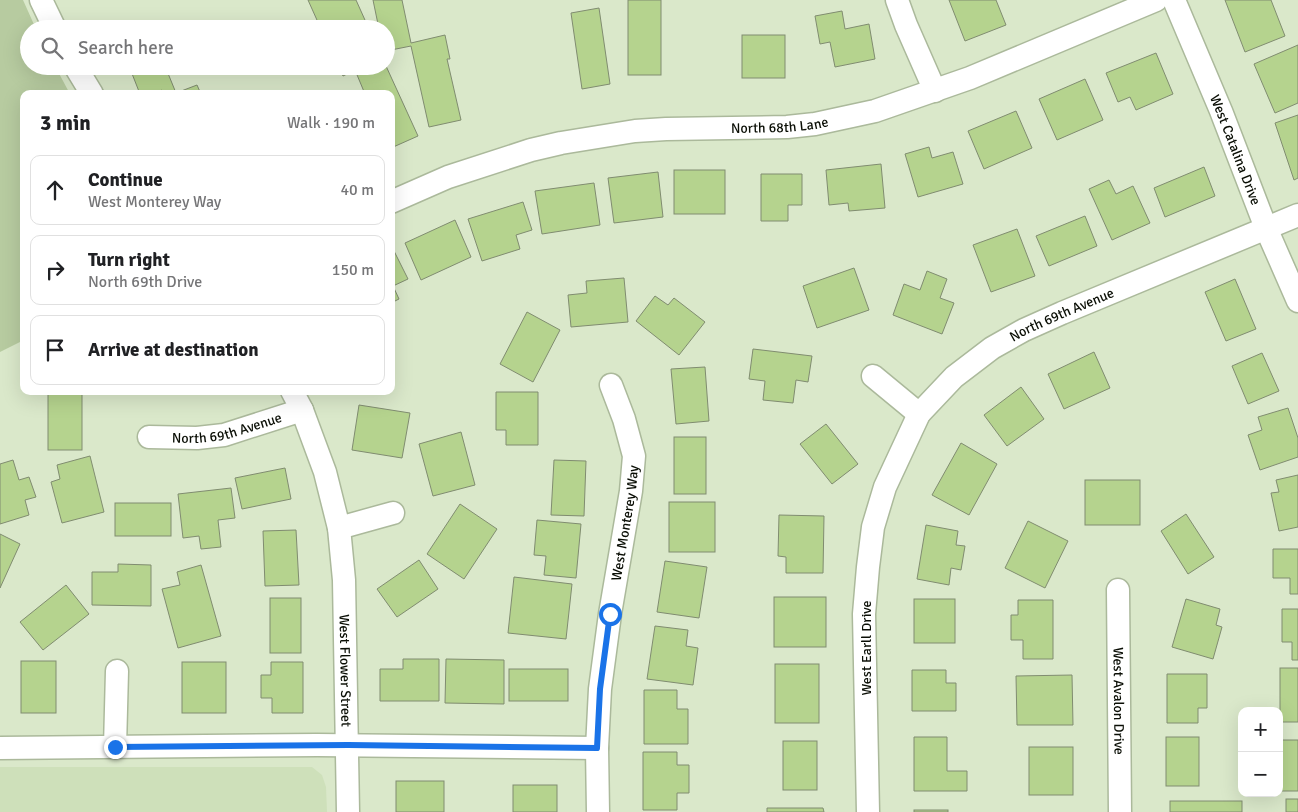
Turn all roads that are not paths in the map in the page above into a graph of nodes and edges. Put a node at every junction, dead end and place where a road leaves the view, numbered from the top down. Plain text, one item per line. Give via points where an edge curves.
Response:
1 (41, 0) edge
2 (897, 0) edge
3 (1156, 0) edge
4 (1174, 0) edge
5 (51, 20) edge
6 (80, 75) edge
7 (90, 90) edge
8 (935, 91) junction
9 (395, 200) edge
10 (1298, 215) edge
11 (1266, 228) junction
12 (1298, 301) edge
13 (873, 376) dead end
14 (612, 385) dead end
15 (297, 401) edge
16 (920, 414) junction
17 (148, 437) dead end
18 (885, 487) joint
19 (392, 513) dead end
20 (339, 528) junction
21 (1118, 590) dead end
22 (117, 670) dead end
23 (348, 745) junction
24 (115, 747) junction
25 (0, 748) edge
26 (597, 748) junction
27 (348, 812) edge
28 (598, 812) edge
29 (868, 812) edge
30 (1120, 812) edge

1 - 5 street
2 - 8 street
3 - 8 street, North 68th Lane
4 - 11 street, West Catalina Drive
6 - 7 street
8 - 9 street, North 68th Lane via 875,111 815,124 635,131 561,143 448,177
10 - 11 street, North 69th Avenue
11 - 12 street, West Catalina Drive
11 - 16 street, North 69th Avenue via 1024,330 992,348 954,377
13 - 16 street
14 - 26 street, West Monterey Way via 634,456 600,689
15 - 17 street, North 69th Avenue via 224,435
15 - 20 street, West Flower Street via 325,472
16 - 18 street, North 69th Avenue
18 - 29 street, West Earll Drive via 874,527 864,614
19 - 20 street
20 - 23 street, West Flower Street via 344,580
21 - 30 street, West Avalon Drive
22 - 24 street
23 - 24 street
23 - 26 street
23 - 27 street, West Flower Street
24 - 25 street
26 - 28 street, West Monterey Way

